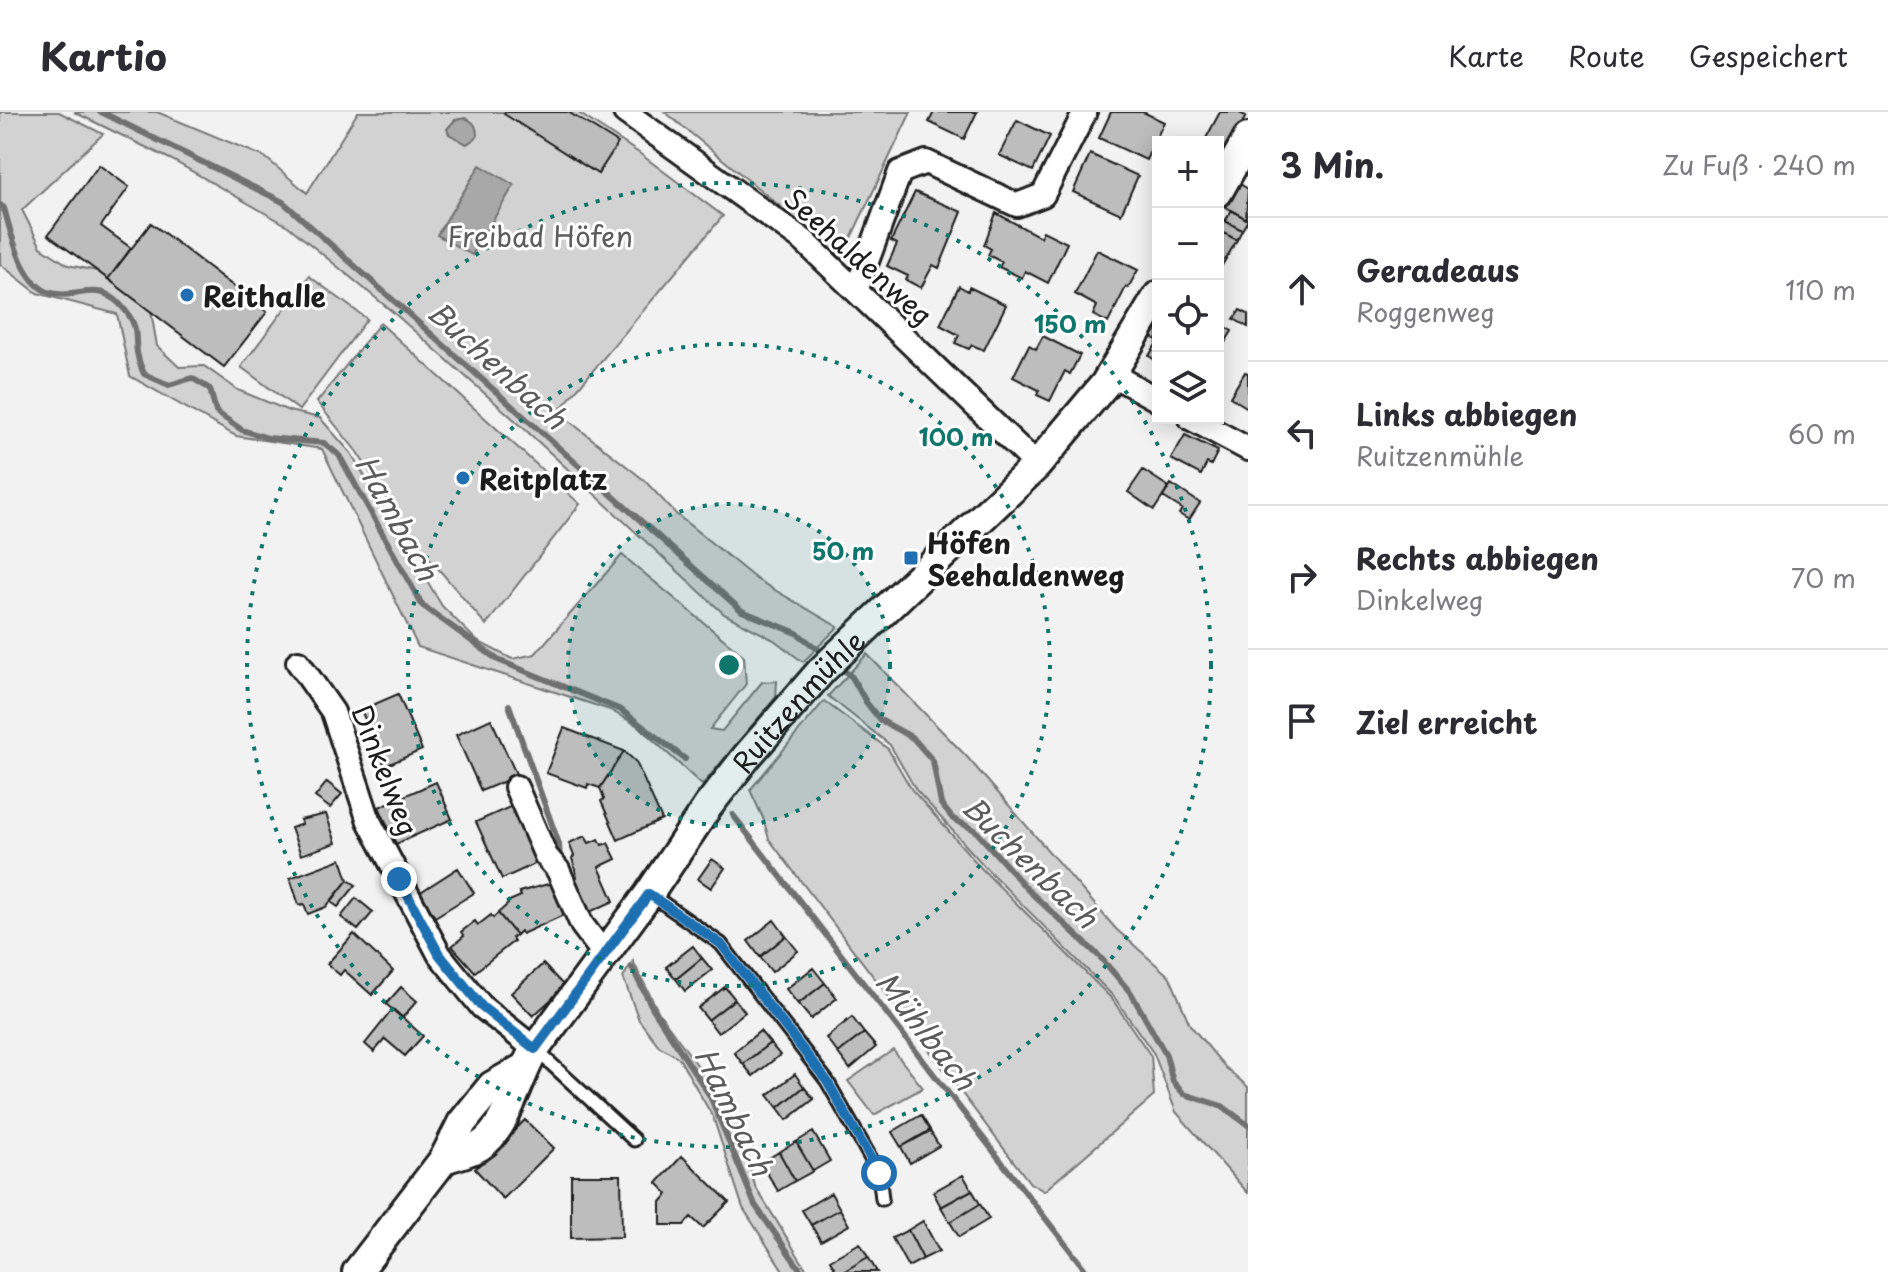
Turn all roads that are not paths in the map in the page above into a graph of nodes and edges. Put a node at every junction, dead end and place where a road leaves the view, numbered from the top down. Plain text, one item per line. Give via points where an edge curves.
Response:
1 (625, 112) edge
2 (1085, 112) edge
3 (1248, 138) edge
4 (1224, 181) edge
5 (856, 291) junction
6 (1152, 306) edge
7 (1111, 374) junction
8 (1152, 397) edge
9 (1201, 424) edge
10 (1248, 449) edge
11 (1031, 471) junction
12 (298, 662) dead end
13 (516, 787) dead end
14 (649, 894) junction
15 (604, 954) junction
16 (529, 1059) junction
17 (634, 1140) dead end
18 (882, 1199) dead end
19 (357, 1272) edge

1 - 5 street, Seehaldenweg via 774,217
2 - 5 street via 1043,195 1017,205 926,162 900,172
3 - 4 street
5 - 11 street, Seehaldenweg
6 - 7 street, Ruitzenmühle
7 - 8 street
7 - 11 street, Ruitzenmühle
9 - 10 street
11 - 14 street, Ruitzenmühle via 822,670 708,806
12 - 16 street, Dinkelweg via 333,712 369,821 439,954
13 - 15 street via 582,925
14 - 15 street, Ruitzenmühle
14 - 18 lane via 721,944 818,1068 879,1173
15 - 16 street, Ruitzenmühle
16 - 17 lane
16 - 19 street, Ruitzenmühle via 495,1128 480,1145 444,1159

